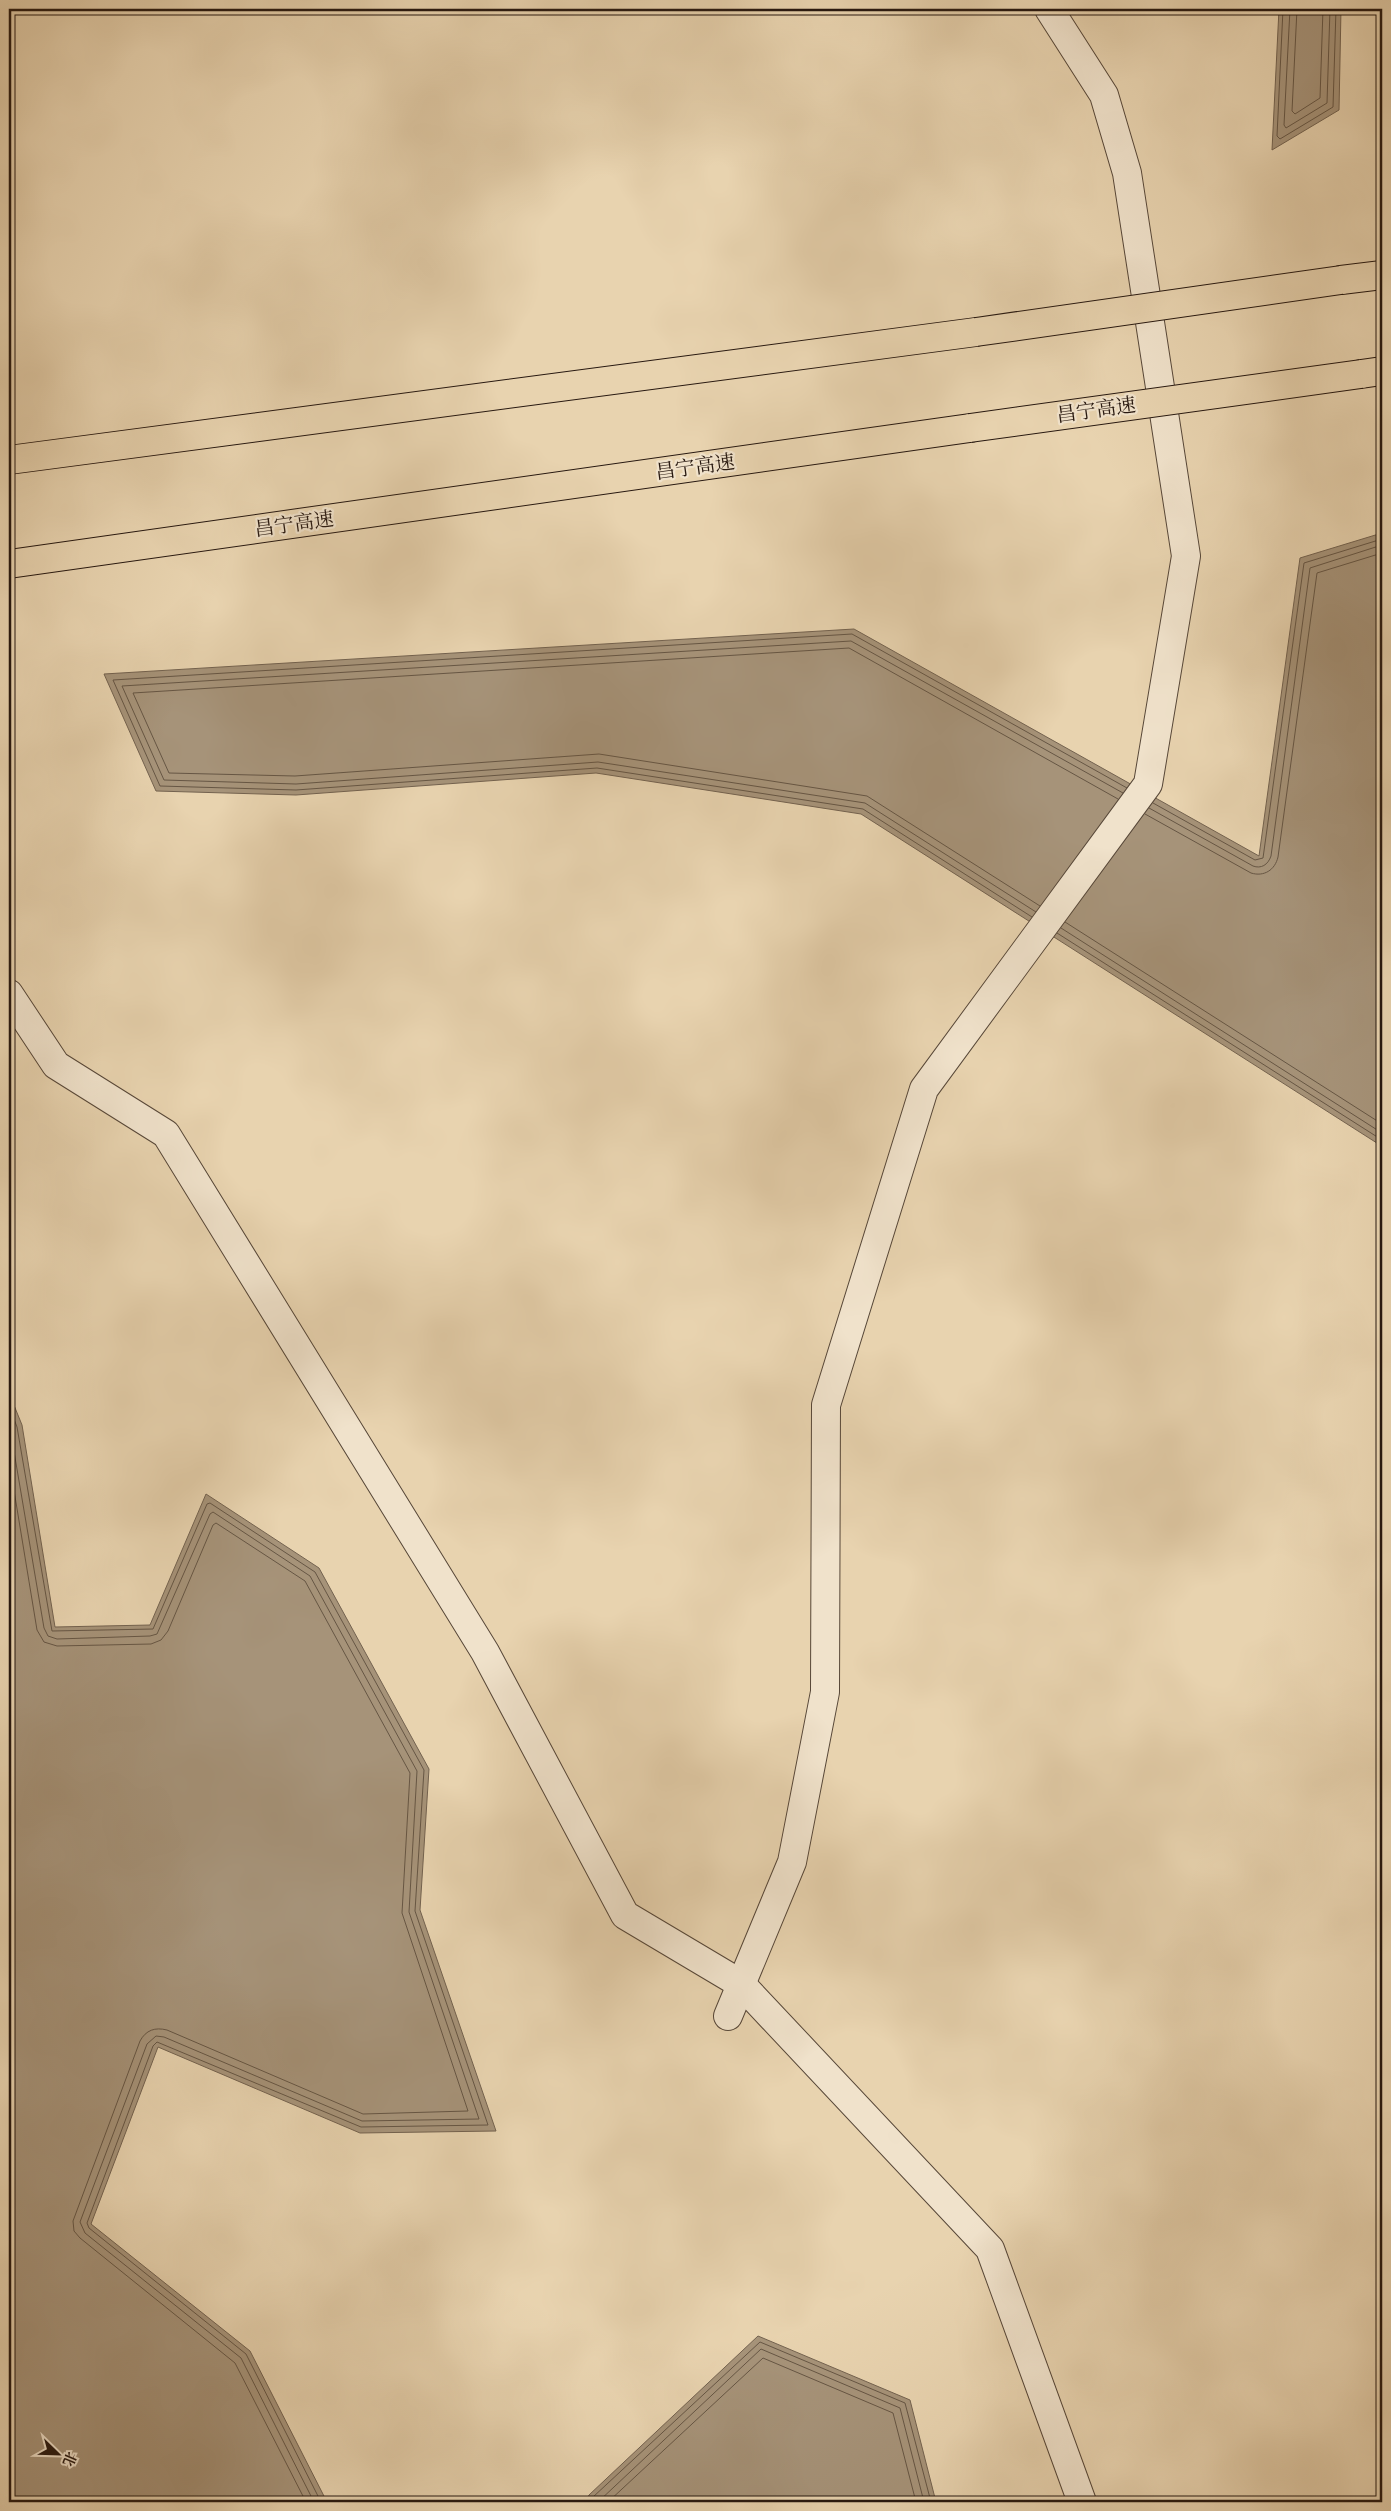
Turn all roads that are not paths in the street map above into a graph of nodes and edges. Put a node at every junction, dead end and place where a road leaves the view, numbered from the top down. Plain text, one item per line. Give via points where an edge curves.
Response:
1 (1049, 9) edge
2 (1382, 275) edge
3 (1372, 372) edge
4 (9, 460) edge
5 (9, 564) edge
6 (9, 994) edge
7 (741, 1984) junction
8 (728, 2016) dead end
9 (1082, 2502) edge

1 - 7 street via 1104,95 1127,173 1186,556 1148,784 924,1089 826,1405 826,1692 792,1862
2 - 4 highway, bridge
3 - 5 highway, 昌宁高速, bridge
6 - 7 street via 56,1065 166,1134 486,1652 624,1915
7 - 8 street
7 - 9 street via 990,2249

